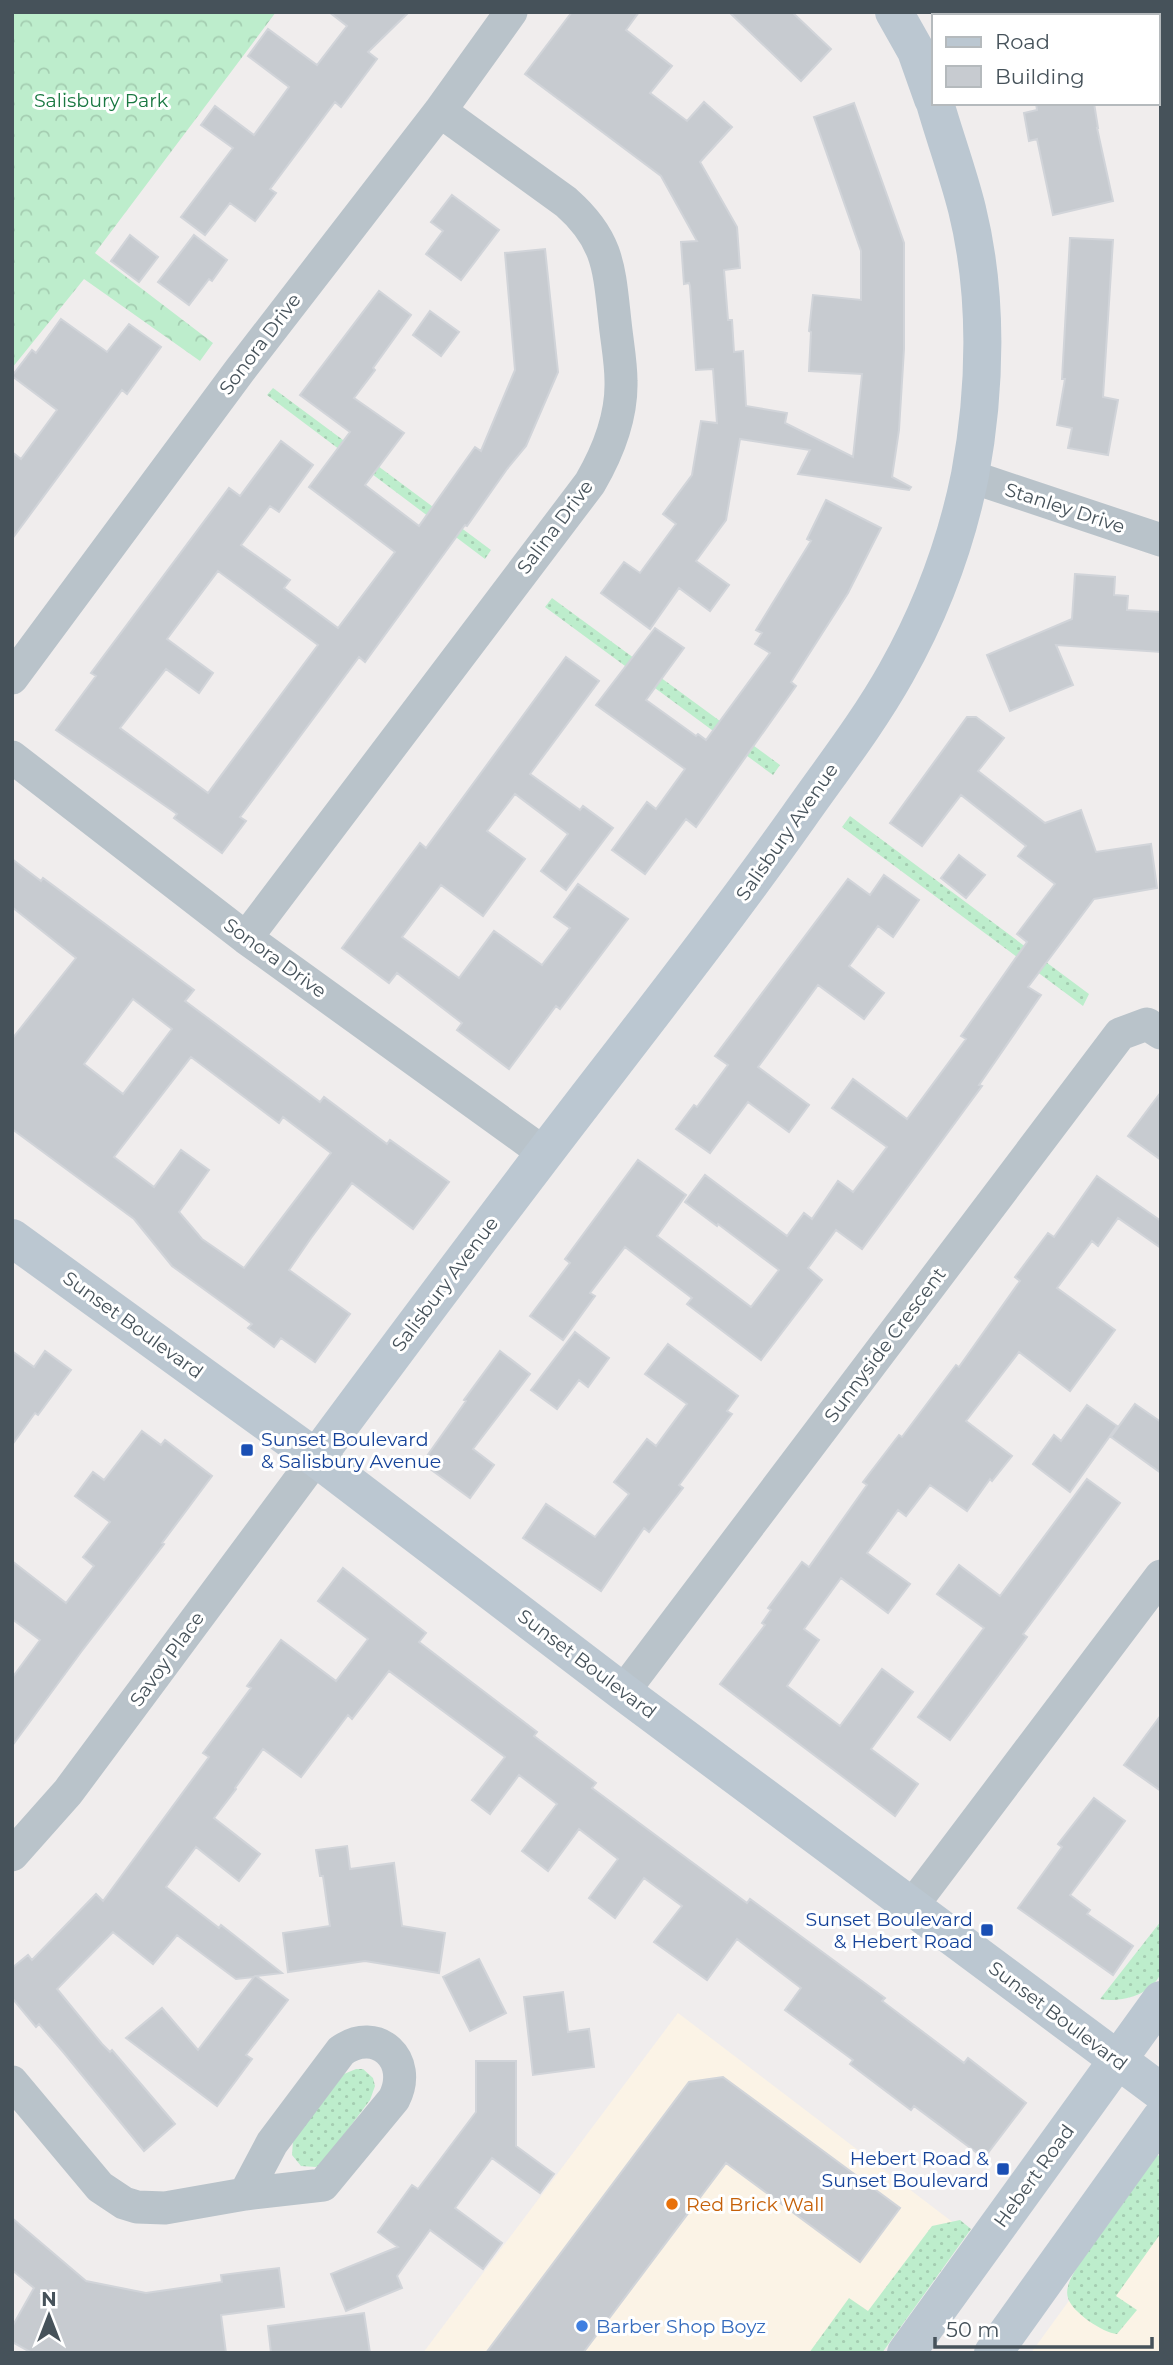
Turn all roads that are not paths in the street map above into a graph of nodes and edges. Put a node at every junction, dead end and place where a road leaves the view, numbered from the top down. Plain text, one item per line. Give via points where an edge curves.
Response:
1 (511, 12) edge
2 (894, 12) edge
3 (932, 95) edge
4 (935, 105) edge
5 (440, 111) junction
6 (970, 476) junction
7 (1161, 540) edge
8 (12, 678) edge
9 (12, 757) edge
10 (246, 938) junction
11 (1161, 1033) edge
12 (544, 1153) junction
13 (12, 1238) edge
14 (316, 1458) junction
15 (1161, 1576) edge
16 (623, 1692) junction
17 (12, 1855) edge
18 (912, 1906) junction
19 (1161, 2000) edge
20 (1117, 2059) junction
21 (12, 2082) edge
22 (1161, 2092) edge
23 (1161, 2118) edge
24 (244, 2194) junction
25 (906, 2353) edge
26 (993, 2353) edge

1 - 5 street, Sonora Drive
2 - 3 street, Salisbury Avenue via 916,51
4 - 6 street, Salisbury Avenue via 967,210 976,262 982,370
5 - 8 street, Sonora Drive via 240,370
5 - 10 street, Salina Drive via 566,202 596,234 608,265 621,382 615,428 590,483
6 - 7 street, Stanley Drive
6 - 12 street, Salisbury Avenue via 957,528 920,629 880,699 729,914
9 - 10 street, Sonora Drive
10 - 12 street, Sonora Drive
11 - 16 street, Sunnyside Crescent via 1147,1024 1120,1034
12 - 14 street, Salisbury Avenue
13 - 14 street, Sunset Boulevard
14 - 16 street, Sunset Boulevard
14 - 17 street, Savoy Place via 68,1792
15 - 18 street
16 - 18 street, Sunset Boulevard
18 - 20 street, Sunset Boulevard
19 - 20 street, Hebert Road
20 - 22 street, Sunset Boulevard
20 - 25 street, Hebert Road
21 - 24 street via 100,2187 124,2203 165,2208
23 - 26 street
24 - 24 street via 323,2185 399,2090 400,2069 389,2051 360,2042 341,2051 272,2143

